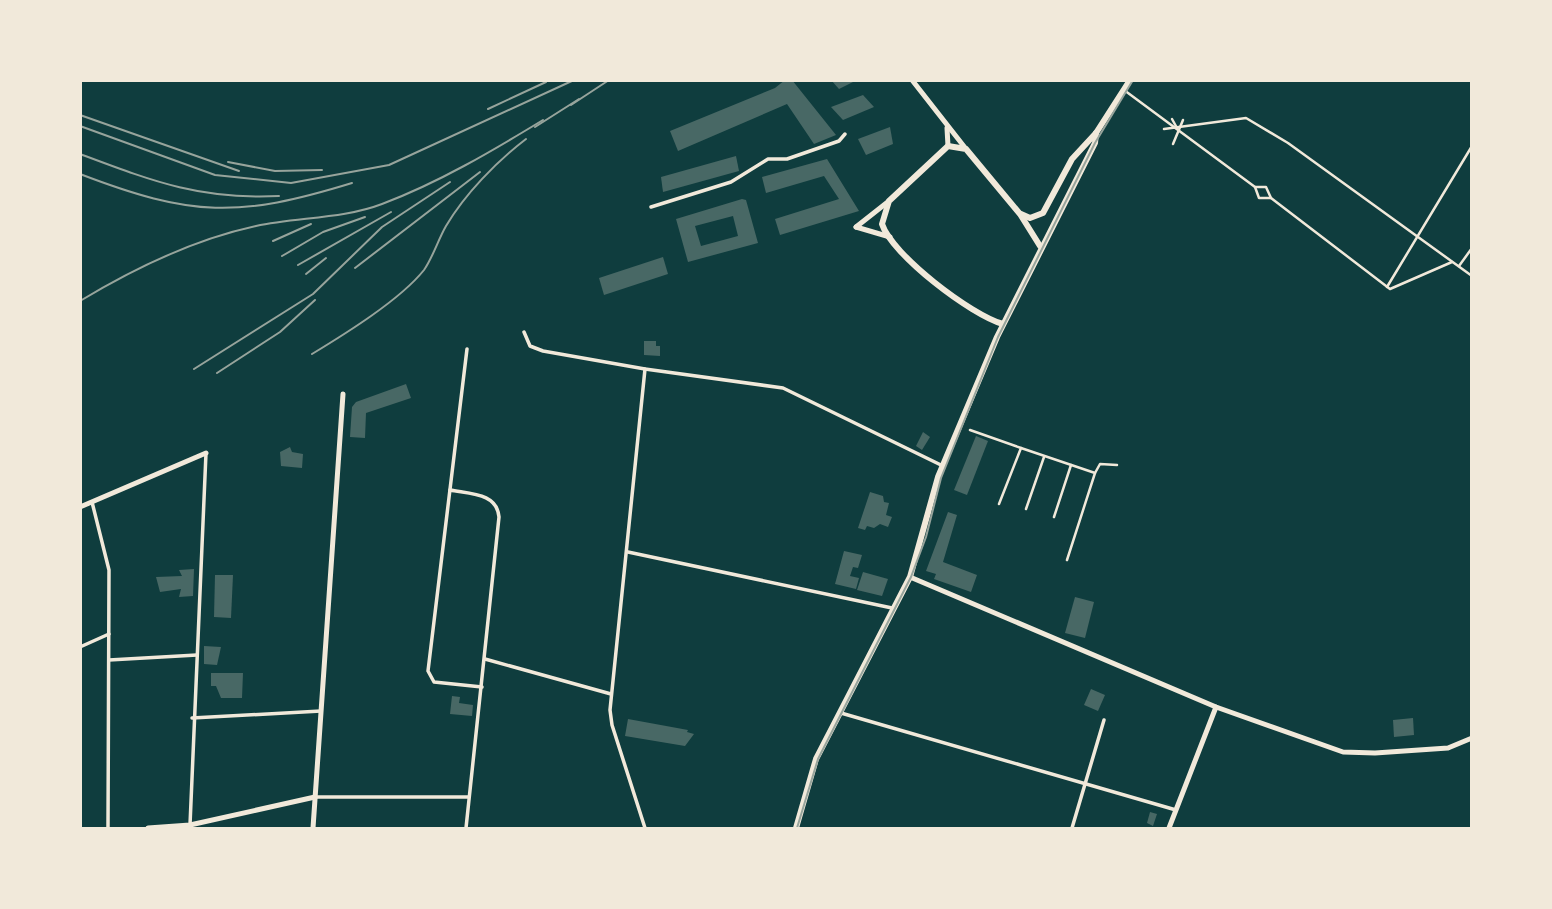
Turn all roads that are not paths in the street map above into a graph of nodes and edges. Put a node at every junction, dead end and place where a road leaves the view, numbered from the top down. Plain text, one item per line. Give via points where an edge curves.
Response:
1 (912, 80) edge
2 (1130, 80) edge
3 (1124, 90) junction
4 (1172, 119) dead end
5 (1183, 120) dead end
6 (946, 125) junction
7 (1177, 128) junction
8 (1164, 129) dead end
9 (1096, 133) junction
10 (845, 134) dead end
11 (1173, 144) dead end
12 (948, 146) junction
13 (1472, 146) edge
14 (966, 149) junction
15 (1255, 187) junction
16 (1270, 198) junction
17 (889, 201) junction
18 (651, 207) dead end
19 (1020, 214) junction
20 (890, 237) junction
21 (1417, 237) junction
22 (1040, 246) junction
23 (1472, 248) edge
24 (1452, 262) junction
25 (1459, 267) junction
26 (1472, 276) edge
27 (1387, 287) junction
28 (1003, 324) junction
29 (524, 332) dead end
30 (467, 349) dead end
31 (645, 369) junction
32 (343, 394) dead end
33 (970, 430) dead end
34 (1021, 448) junction
35 (206, 453) joint
36 (1044, 457) junction
37 (1071, 465) junction
38 (1117, 465) dead end
39 (943, 466) junction
40 (1095, 473) junction
41 (450, 490) junction
42 (92, 502) junction
43 (999, 504) dead end
44 (80, 507) edge
45 (1026, 509) dead end
46 (1054, 517) dead end
47 (628, 552) junction
48 (1068, 559) dead end
49 (909, 577) junction
50 (895, 609) junction
51 (109, 634) junction
52 (80, 647) edge
53 (197, 655) junction
54 (485, 659) junction
55 (109, 660) junction
56 (482, 687) junction
57 (612, 694) junction
58 (1216, 707) junction
59 (320, 712) junction
60 (839, 712) junction
61 (192, 718) junction
62 (1104, 720) dead end
63 (1472, 738) edge
64 (1085, 784) junction
65 (315, 797) junction
66 (468, 797) junction
67 (1176, 810) junction
68 (190, 825) junction
69 (108, 828) edge
70 (148, 828) edge
71 (313, 828) edge
72 (466, 828) edge
73 (645, 828) edge
74 (796, 828) edge
75 (1072, 828) edge
76 (1169, 828) edge

1 - 6 street
2 - 3 main road
3 - 7 street
3 - 9 main road
4 - 7 street
5 - 7 street
6 - 12 street
6 - 14 street
7 - 8 street
7 - 11 street
7 - 15 street
7 - 21 street via 1246,118
9 - 19 main road via 1072,159 1043,213 1030,218
9 - 22 main road via 1095,143
10 - 18 street via 839,141 787,159 768,159 731,182
12 - 14 main road
12 - 17 main road
13 - 21 street
14 - 19 main road
15 - 16 street via 1266,187
15 - 16 street via 1259,198
16 - 27 street
17 - 20 main road via 882,224
17 - 20 street via 856,227
19 - 22 main road
20 - 28 main road via 950,296 970,311
21 - 24 street
21 - 27 street
22 - 28 main road
23 - 25 street
24 - 25 street
24 - 27 street
25 - 26 street
28 - 39 main road
29 - 31 street via 530,346 543,351
30 - 41 street
31 - 39 street via 783,388
31 - 47 street
32 - 59 street
33 - 34 street
34 - 36 street
34 - 43 street
35 - 42 street
35 - 53 street
36 - 37 street
36 - 45 street
37 - 40 street
37 - 46 street
38 - 40 street via 1100,464
39 - 49 main road
40 - 48 street
41 - 54 street via 494,500 498,507
41 - 56 street via 429,676 434,682
42 - 44 street
42 - 51 street via 109,570
47 - 50 street
47 - 57 street
49 - 50 main road
49 - 58 street
50 - 60 main road
51 - 52 street
51 - 55 street
53 - 55 street
53 - 61 street
54 - 56 street
54 - 57 street
55 - 69 street
56 - 66 street
57 - 73 street via 612,725
58 - 63 street via 1343,752 1448,748
58 - 67 street
59 - 61 street
59 - 65 street
60 - 64 street
60 - 74 main road via 816,759
61 - 68 street
62 - 64 street
64 - 67 street
64 - 75 street
65 - 66 street
65 - 68 street
65 - 71 street
66 - 72 street
67 - 76 street
68 - 70 street

